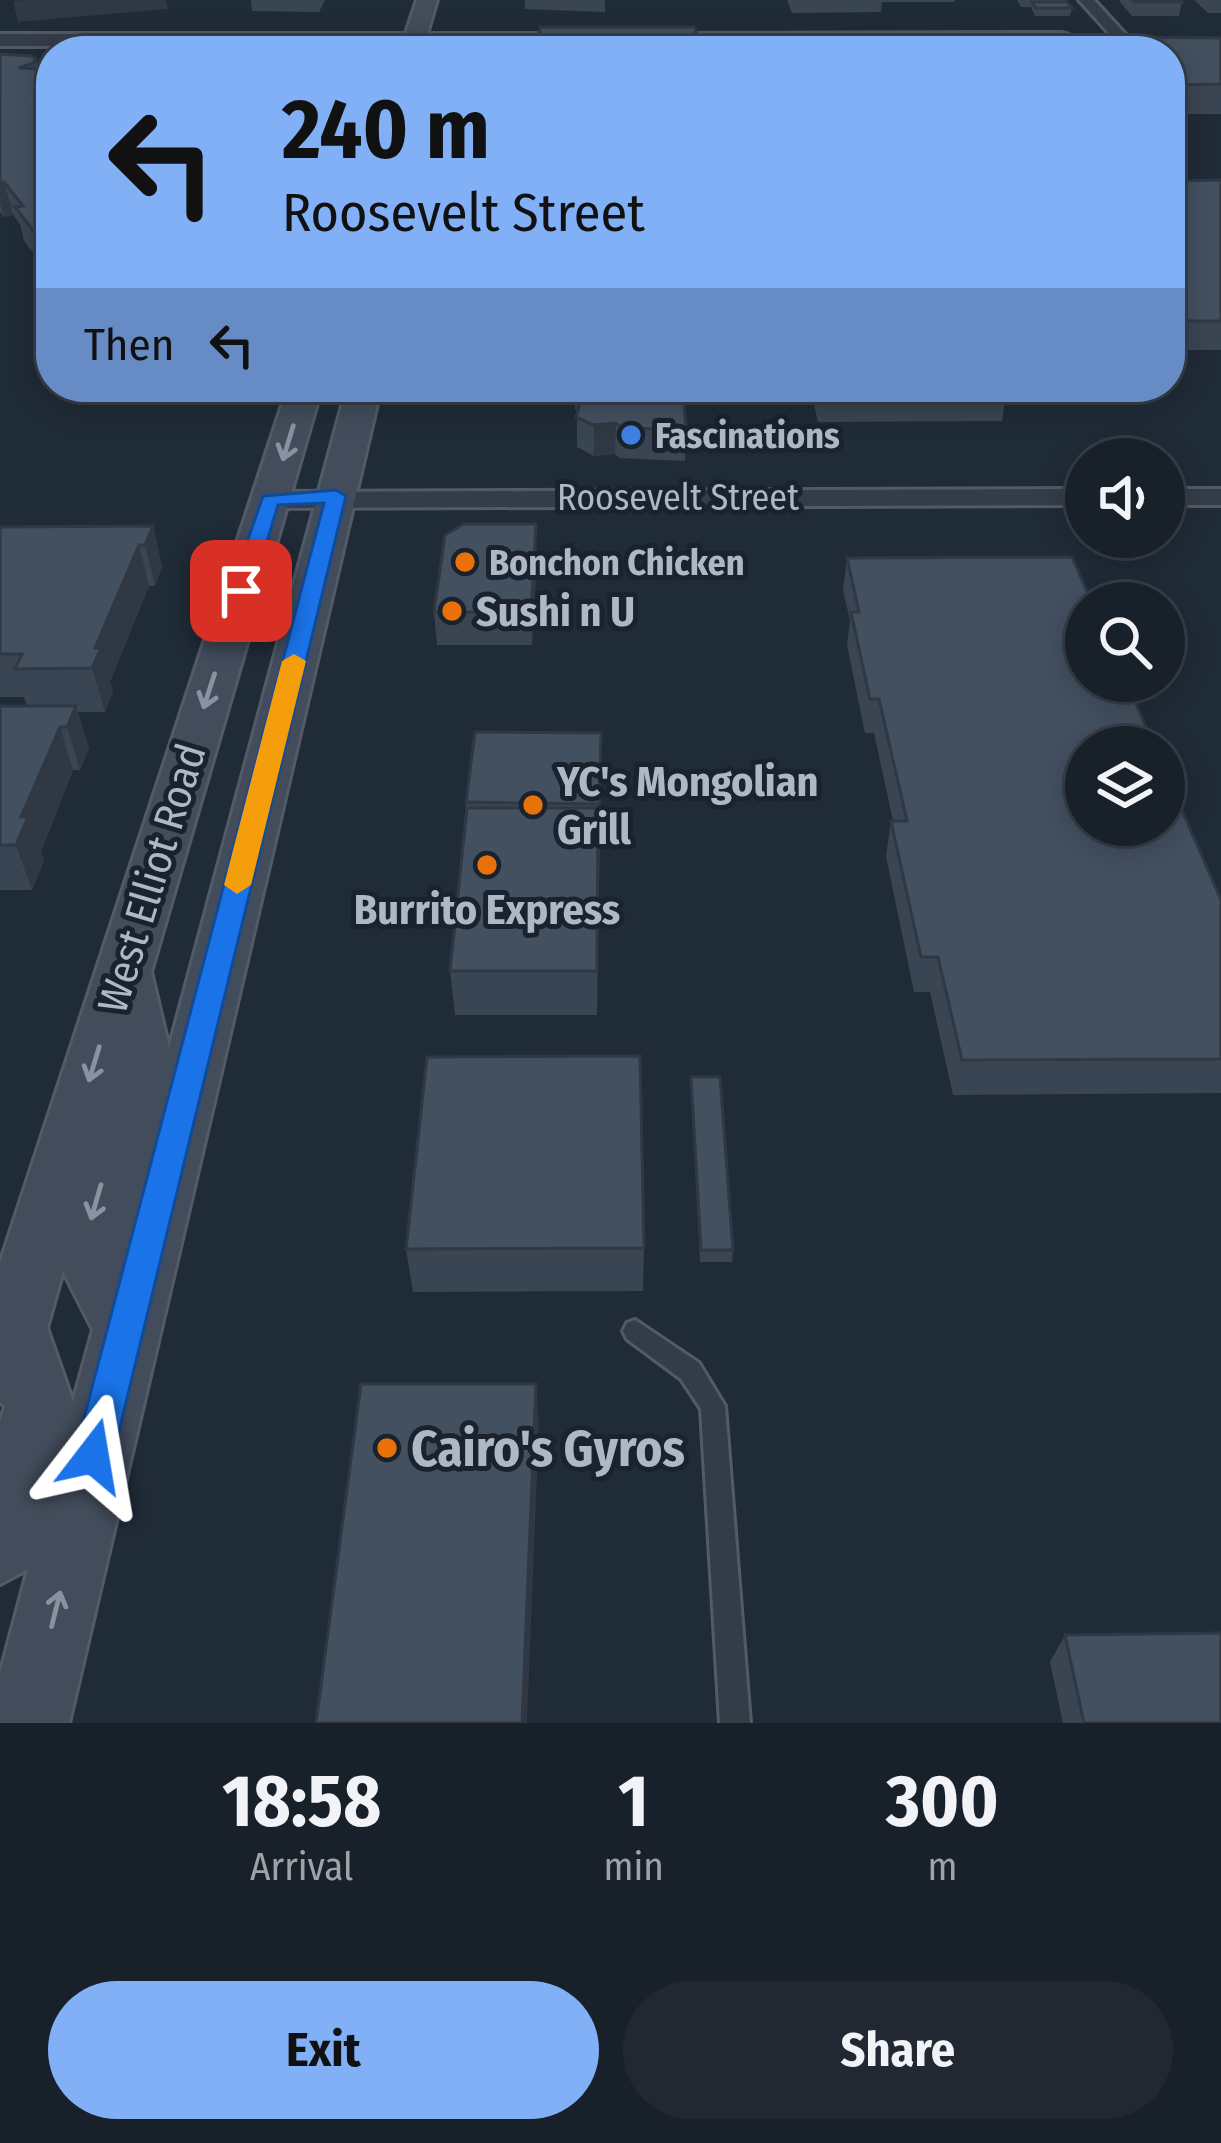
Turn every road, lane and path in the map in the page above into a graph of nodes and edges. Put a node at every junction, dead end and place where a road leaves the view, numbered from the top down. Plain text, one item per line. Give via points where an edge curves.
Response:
1 (427, 0) edge
2 (1087, 0) edge
3 (460, 9) dead end
4 (123, 36) edge
5 (265, 36) edge
6 (416, 36) edge
7 (452, 36) edge
8 (1129, 36) edge
9 (36, 39) edge
10 (0, 40) edge
11 (300, 402) edge
12 (360, 402) edge
13 (336, 496) junction
14 (1065, 497) edge
15 (1185, 497) edge
16 (1221, 497) edge
17 (270, 500) junction
18 (123, 967) junction
19 (126, 1323) junction
20 (635, 1331) dead end
21 (6, 1349) edge
22 (0, 1546) edge
23 (0, 1706) edge
24 (16, 1723) edge
25 (28, 1723) edge
26 (734, 1723) edge

1 - 6 main road
2 - 8 street
3 - 7 main road
4 - 5 street
9 - 10 street
11 -> 17 main road, West Elliot Road
12 - 13 main road, West Elliot Road
13 - 14 street, Roosevelt Street
13 - 17 street, Roosevelt Street
13 - 19 main road, West Elliot Road
15 - 16 street
17 -> 18 main road, West Elliot Road
18 -> 19 main road via 140,1048 88,1245
18 -> 21 main road, West Elliot Road
25 -> 19 main road, West Elliot Road
20 - 26 lane via 690,1371 713,1406
21 - 22 main road via 40,1407
23 - 24 main road

